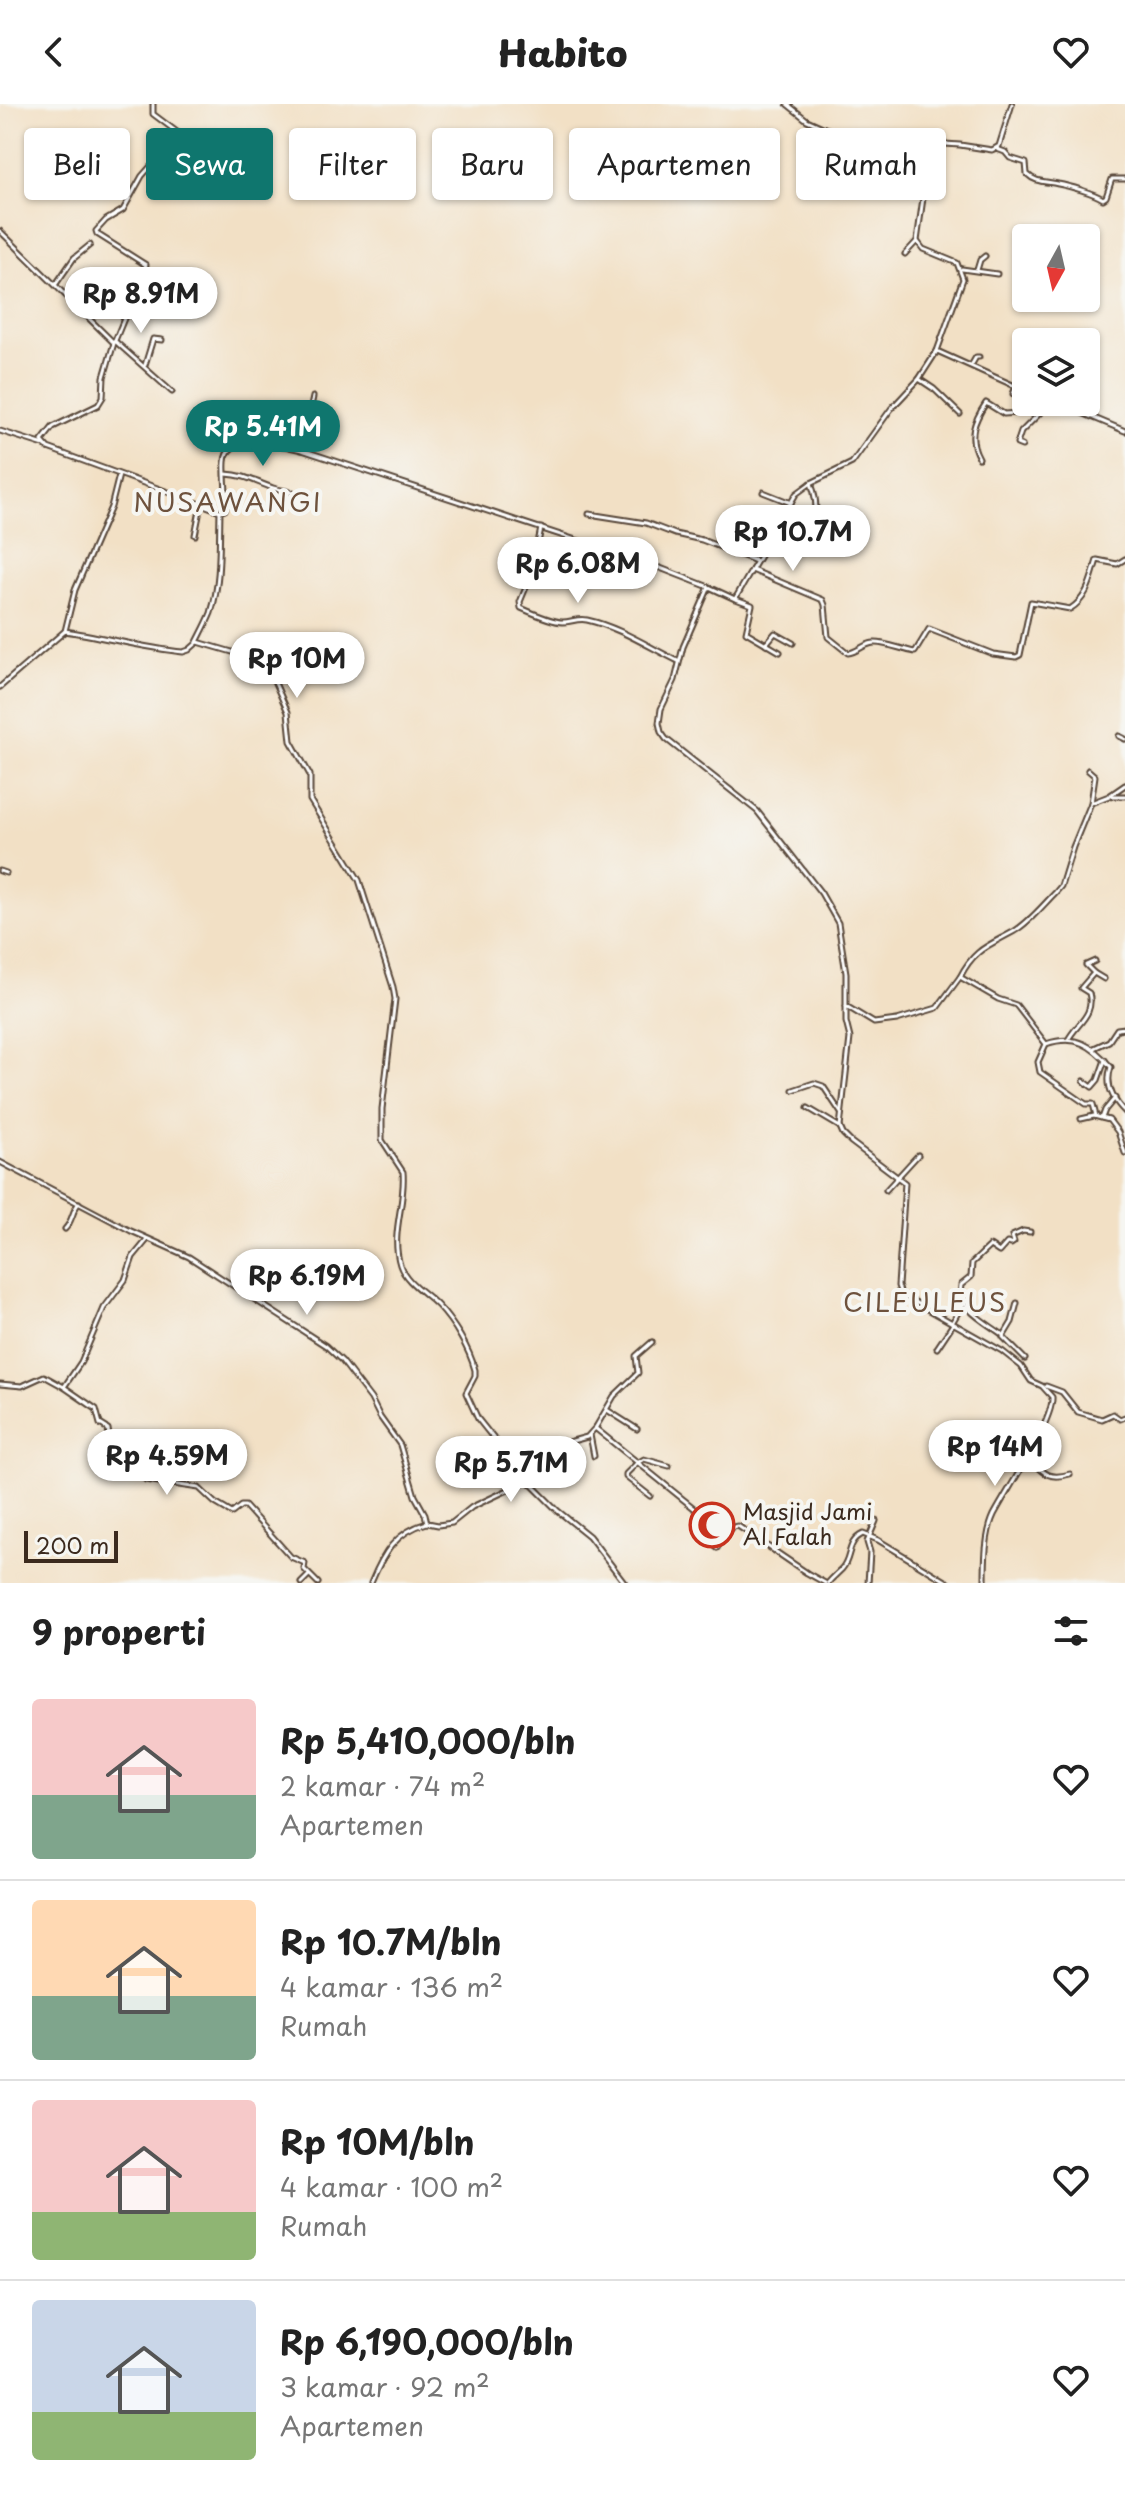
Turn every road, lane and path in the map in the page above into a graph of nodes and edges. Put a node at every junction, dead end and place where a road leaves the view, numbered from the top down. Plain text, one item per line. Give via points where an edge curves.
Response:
1 (153, 104) edge
2 (787, 104) edge
3 (1012, 104) edge
4 (172, 128) edge
5 (825, 128) edge
6 (946, 144) edge
7 (996, 149) junction
8 (146, 172) edge
9 (1125, 179) edge
10 (923, 200) edge
11 (0, 231) edge
12 (917, 241) junction
13 (90, 245) dead end
14 (905, 254) dead end
15 (985, 256) dead end
16 (961, 268) junction
17 (977, 270) junction
18 (997, 274) dead end
19 (55, 285) junction
20 (162, 340) dead end
21 (115, 342) junction
22 (937, 351) junction
23 (979, 357) dead end
24 (971, 365) junction
25 (145, 367) junction
26 (919, 379) junction
27 (1012, 386) edge
28 (172, 392) dead end
29 (313, 397) dead end
30 (1012, 413) edge
31 (960, 414) dead end
32 (1039, 416) edge
33 (1088, 416) edge
34 (0, 431) edge
35 (1125, 431) edge
36 (44, 445) junction
37 (1022, 446) dead end
38 (302, 450) junction
39 (979, 458) dead end
40 (226, 474) junction
41 (119, 475) junction
42 (811, 483) junction
43 (763, 492) dead end
44 (293, 493) dead end
45 (791, 503) junction
46 (201, 505) junction
47 (220, 511) junction
48 (589, 514) dead end
49 (541, 528) junction
50 (817, 533) dead end
51 (195, 535) dead end
52 (1125, 559) edge
53 (756, 561) junction
54 (752, 570) junction
55 (709, 587) junction
56 (735, 599) junction
57 (65, 631) junction
58 (197, 642) junction
59 (793, 643) dead end
60 (766, 644) junction
61 (780, 652) dead end
62 (678, 661) junction
63 (0, 687) edge
64 (1119, 736) dead end
65 (1125, 739) edge
66 (1088, 770) dead end
67 (1125, 785) edge
68 (1109, 796) junction
69 (1125, 796) edge
70 (1091, 803) junction
71 (0, 871) edge
72 (6, 873) dead end
73 (1095, 961) dead end
74 (1094, 973) junction
75 (960, 977) junction
76 (1104, 979) dead end
77 (845, 1005) junction
78 (1125, 1028) edge
79 (1068, 1040) junction
80 (1046, 1044) junction
81 (1094, 1048) junction
82 (1105, 1060) junction
83 (1084, 1081) dead end
84 (793, 1090) dead end
85 (1115, 1098) junction
86 (808, 1108) dead end
87 (1125, 1112) edge
88 (841, 1113) junction
89 (1096, 1116) junction
90 (1102, 1118) junction
91 (1081, 1119) dead end
92 (840, 1127) junction
93 (1125, 1152) edge
94 (918, 1155) dead end
95 (0, 1162) edge
96 (898, 1176) junction
97 (886, 1190) dead end
98 (79, 1203) junction
99 (65, 1229) dead end
100 (1030, 1232) dead end
101 (148, 1238) junction
102 (1017, 1303) dead end
103 (963, 1304) junction
104 (952, 1324) junction
105 (1003, 1335) junction
106 (652, 1342) dead end
107 (937, 1348) dead end
108 (1025, 1359) dead end
109 (1031, 1381) junction
110 (0, 1384) edge
111 (1042, 1386) junction
112 (64, 1387) junction
113 (1030, 1387) dead end
114 (607, 1410) junction
115 (1125, 1417) edge
116 (595, 1428) junction
117 (637, 1429) dead end
118 (590, 1435) junction
119 (594, 1456) dead end
120 (1027, 1456) junction
121 (637, 1463) junction
122 (669, 1466) dead end
123 (1070, 1474) dead end
124 (525, 1478) junction
125 (650, 1496) dead end
126 (876, 1521) dead end
127 (427, 1523) junction
128 (726, 1534) junction
129 (869, 1536) junction
130 (717, 1548) dead end
131 (309, 1575) junction
132 (301, 1583) edge
133 (318, 1583) edge
134 (371, 1583) edge
135 (625, 1583) edge
136 (827, 1583) edge
137 (868, 1583) edge
138 (949, 1583) edge
139 (985, 1583) edge

1 - 4 street via 153,114
2 - 5 street
3 - 7 street
6 - 7 street
7 - 9 street via 1025,162 1032,179 1103,199 1112,179
8 - 21 street via 123,210 96,231 146,265
10 - 12 street
11 - 19 street
12 - 14 street
12 - 16 street
13 - 19 street
15 - 17 street
16 - 17 street
16 - 22 street via 961,287
17 - 18 street
19 - 21 street
20 - 25 street via 153,339
21 - 25 street
21 - 36 street via 101,401 53,427
22 - 24 street
22 - 26 street
23 - 24 street
24 - 27 street
25 - 28 street
26 - 31 street
26 - 42 street via 852,463
29 - 38 street
30 - 39 street via 986,403 971,440
32 - 37 street via 1020,434 1017,443
33 - 35 street
34 - 36 street
36 - 41 street
38 - 40 street via 245,442 227,454
38 - 49 street
40 - 44 street via 245,475
40 - 47 street via 226,506
41 - 46 street
41 - 57 street
42 - 45 street
42 - 50 street via 817,498
43 - 45 street
45 - 53 street
46 - 47 street
46 - 51 street
47 - 58 street via 213,601
48 - 53 street via 646,523
49 - 55 street
49 - 62 street via 521,608 563,622 595,622
52 - 54 street via 1119,564 1097,560 1088,590 1070,609 1031,602 1016,657 993,654 930,629 915,652 877,642 848,653 828,637 823,601
53 - 54 street
54 - 56 street
55 - 56 street
55 - 62 street
56 - 60 street via 752,605 746,630
57 - 58 street via 183,652
57 - 63 street
58 - 124 street via 246,656 270,672 288,712 291,741 310,775 310,800 359,880 395,999 382,1140 403,1172 396,1231 400,1265 456,1327 475,1370 467,1397
59 - 60 street via 775,633
60 - 61 street
62 - 77 street via 660,716 661,732 757,811 821,893 838,923
64 - 65 street
66 - 70 street via 1095,776
67 - 68 street
68 - 69 street
68 - 70 street
70 - 75 street via 1061,886 1014,932 971,958
71 - 72 street
73 - 74 street via 1086,966
74 - 76 street
74 - 79 street via 1081,988 1089,992 1091,1010
75 - 77 street via 937,1008 897,1020 874,1023
75 - 80 street via 1016,1005
77 - 88 street via 850,1049
78 - 81 street
79 - 80 street
79 - 81 street
80 - 89 street via 1038,1070 1093,1104
81 - 82 street
82 - 83 street via 1092,1087
82 - 85 street via 1112,1068 1108,1084
84 - 88 street via 814,1083 823,1086
85 - 87 street
85 - 90 street
86 - 92 street
88 - 92 street
89 - 90 street
89 - 91 street
90 - 93 street via 1115,1127
92 - 96 street via 851,1142
94 - 96 street
95 - 98 street
96 - 97 street
96 - 104 street via 906,1187 898,1290
98 - 99 street
98 - 101 street
100 - 103 street via 1011,1237 1014,1242 999,1252 990,1246 974,1260 971,1277 960,1289
101 - 112 street
101 - 127 street via 199,1263 336,1354 400,1445
102 - 105 street
103 - 104 street
103 - 105 street
104 - 107 street
104 - 109 street via 1002,1351
105 - 108 street
106 - 114 street via 636,1356 638,1373
109 - 111 street
109 - 113 street
110 - 112 street via 22,1386 44,1376
111 - 115 street via 1062,1392 1078,1412 1102,1419 1113,1414
111 - 120 street via 1051,1394 1052,1405
112 - 131 street via 96,1409 114,1452 141,1478 199,1488 232,1513 245,1506 291,1557 305,1563
114 - 116 street
114 - 117 street
116 - 118 street
116 - 121 street
118 - 119 street
118 - 124 street via 551,1450
120 - 123 street via 1049,1476
120 - 139 street via 992,1519
121 - 122 street via 647,1459
121 - 125 street via 625,1476
121 - 128 street
124 - 127 street via 450,1524
124 - 135 street via 589,1536
126 - 129 street
127 - 134 street via 396,1538
128 - 130 street
128 - 136 street via 738,1526
129 - 136 street via 856,1537 843,1568
129 - 137 street
129 - 138 street
131 - 132 street
131 - 133 street

